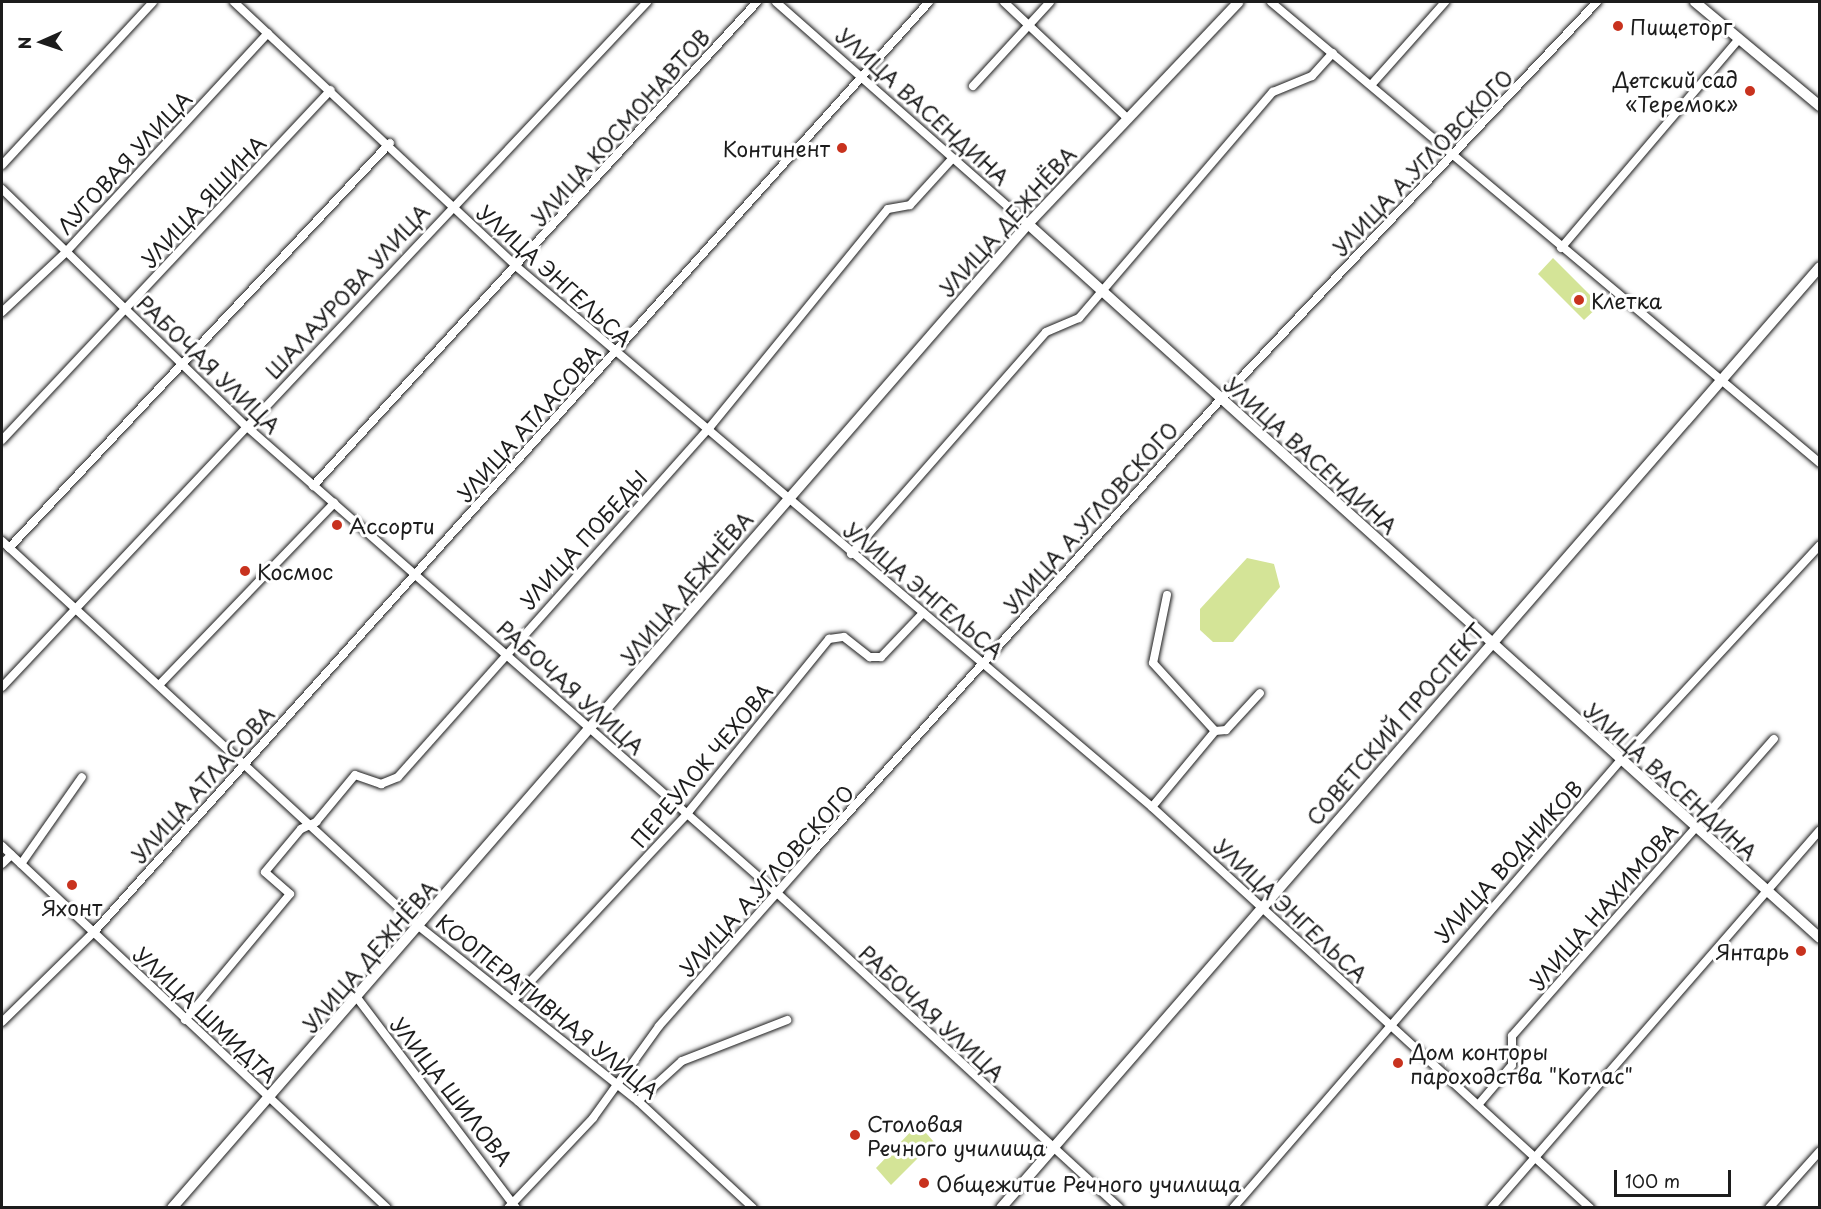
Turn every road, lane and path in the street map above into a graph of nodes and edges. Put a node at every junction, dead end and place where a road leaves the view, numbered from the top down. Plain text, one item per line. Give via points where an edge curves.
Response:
1 (153, 2) edge
2 (234, 2) edge
3 (647, 2) edge
4 (757, 2) edge
5 (776, 2) edge
6 (929, 2) edge
7 (1004, 2) edge
8 (1050, 2) edge
9 (1239, 2) edge
10 (1271, 2) edge
11 (1446, 2) edge
12 (1597, 2) edge
13 (1695, 2) edge
14 (1029, 24) junction
15 (268, 33) junction
16 (1739, 39) junction
17 (1333, 53) junction
18 (862, 77) junction
19 (1372, 84) junction
20 (973, 86) dead end
21 (331, 90) junction
22 (1820, 106) edge
23 (1128, 119) junction
24 (390, 143) junction
25 (1454, 158) junction
26 (952, 159) junction
27 (2, 165) edge
28 (2, 189) edge
29 (451, 205) junction
30 (1028, 224) junction
31 (1561, 248) junction
32 (65, 253) junction
33 (517, 267) junction
34 (1820, 267) edge
35 (1102, 292) junction
36 (126, 310) junction
37 (2, 312) edge
38 (615, 354) junction
39 (185, 365) junction
40 (1721, 381) junction
41 (1221, 399) junction
42 (246, 426) junction
43 (710, 427) junction
44 (2, 440) edge
45 (1820, 463) edge
46 (313, 486) junction
47 (788, 497) junction
48 (334, 503) junction
49 (2, 541) edge
50 (1820, 546) edge
51 (9, 548) junction
52 (852, 554) junction
53 (415, 574) junction
54 (1167, 595) dead end
55 (76, 608) junction
56 (923, 613) junction
57 (1490, 646) junction
58 (505, 652) junction
59 (982, 664) junction
60 (161, 683) junction
61 (2, 687) edge
62 (1260, 693) dead end
63 (592, 729) junction
64 (1215, 731) junction
65 (1774, 739) dead end
66 (1620, 761) junction
67 (244, 763) junction
68 (82, 777) dead end
69 (1152, 807) junction
70 (686, 815) junction
71 (309, 825) junction
72 (1695, 829) junction
73 (1820, 830) edge
74 (2, 846) edge
75 (11, 855) junction
76 (2, 864) edge
77 (21, 864) junction
78 (1767, 891) junction
79 (777, 893) junction
80 (1261, 905) junction
81 (420, 927) junction
82 (93, 933) junction
83 (1820, 938) edge
84 (358, 999) junction
85 (514, 999) junction
86 (185, 1020) junction
87 (787, 1020) dead end
88 (2, 1022) edge
89 (1387, 1025) junction
90 (618, 1086) junction
91 (271, 1099) junction
92 (638, 1101) junction
93 (1478, 1105) junction
94 (1052, 1147) junction
95 (1820, 1151) edge
96 (1535, 1158) junction
97 (515, 1204) edge
98 (172, 1208) edge
99 (387, 1208) edge
100 (508, 1208) edge
101 (753, 1208) edge
102 (1001, 1208) edge
103 (1119, 1208) edge
104 (1233, 1208) edge
105 (1491, 1208) edge
106 (1590, 1208) edge
107 (1770, 1208) edge

1 - 27 street
2 - 15 street, УЛИЦА ЭНГЕЛЬСА
3 - 29 street, ШАЛАУРОВА УЛИЦА
4 - 33 street, УЛИЦА КОСМОНАВТОВ
5 - 18 street, УЛИЦА ВАСЕНДИНА
6 - 18 street, УЛИЦА АТЛАСОВА
7 - 14 street
8 - 14 street
9 - 23 main road, УЛИЦА ДЕЖНЁВА
10 - 17 street
11 - 19 street
12 - 25 street, УЛИЦА А.УГЛОВСКОГО
13 - 16 main road
14 - 20 street
14 - 23 street
15 - 21 street, УЛИЦА ЭНГЕЛЬСА
15 - 32 street, ЛУГОВАЯ УЛИЦА
16 - 22 main road
16 - 31 street
17 - 19 street
17 - 35 street via 1312,76 1273,92
18 - 26 street, УЛИЦА ВАСЕНДИНА
18 - 38 street, УЛИЦА АТЛАСОВА
19 - 25 street
21 - 24 street, УЛИЦА ЭНГЕЛЬСА
21 - 36 street, УЛИЦА ЯШИНА
23 - 30 main road, УЛИЦА ДЕЖНЁВА
24 - 29 street, УЛИЦА ЭНГЕЛЬСА
24 - 39 street
25 - 31 street
25 - 41 street, УЛИЦА А.УГЛОВСКОГО
26 - 30 street, УЛИЦА ВАСЕНДИНА
26 - 43 street, УЛИЦА ПОБЕДЫ via 910,205 888,209
28 - 32 street, РАБОЧАЯ УЛИЦА
29 - 33 street, УЛИЦА ЭНГЕЛЬСА
29 - 42 street, ШАЛАУРОВА УЛИЦА
30 - 35 main road, УЛИЦА ВАСЕНДИНА
30 - 47 main road, УЛИЦА ДЕЖНЁВА
31 - 40 street
32 - 36 street, РАБОЧАЯ УЛИЦА
32 - 37 street, ЛУГОВАЯ УЛИЦА
33 - 38 street, УЛИЦА ЭНГЕЛЬСА
33 - 46 street, УЛИЦА КОСМОНАВТОВ
34 - 40 main road, СОВЕТСКИЙ ПРОСПЕКТ
35 - 41 main road, УЛИЦА ВАСЕНДИНА
35 - 52 street via 1080,318 1046,332
36 - 39 street, РАБОЧАЯ УЛИЦА
36 - 44 street, УЛИЦА ЯШИНА
38 - 43 street, УЛИЦА ЭНГЕЛЬСА
38 - 53 street, УЛИЦА АТЛАСОВА
39 - 42 street, РАБОЧАЯ УЛИЦА
39 - 51 street
40 - 45 street
40 - 57 main road, СОВЕТСКИЙ ПРОСПЕКТ
41 - 57 main road, УЛИЦА ВАСЕНДИНА
41 - 59 street, УЛИЦА А.УГЛОВСКОГО
42 - 46 street, РАБОЧАЯ УЛИЦА
42 - 55 street, ШАЛАУРОВА УЛИЦА
43 - 47 street, УЛИЦА ЭНГЕЛЬСА
43 - 58 street, УЛИЦА ПОБЕДЫ
46 - 48 street, РАБОЧАЯ УЛИЦА
47 - 52 street, УЛИЦА ЭНГЕЛЬСА
47 - 63 main road, УЛИЦА ДЕЖНЁВА
48 - 53 street, РАБОЧАЯ УЛИЦА
48 - 60 street
49 - 51 street, КООПЕРАТИВНАЯ УЛИЦА
50 - 66 street, УЛИЦА ВОДНИКОВ
51 - 55 street, КООПЕРАТИВНАЯ УЛИЦА
52 - 56 street, УЛИЦА ЭНГЕЛЬСА
53 - 58 street, РАБОЧАЯ УЛИЦА
53 - 67 street, УЛИЦА АТЛАСОВА
54 - 64 street via 1153,663
55 - 60 street, КООПЕРАТИВНАЯ УЛИЦА
55 - 61 street, ШАЛАУРОВА УЛИЦА
56 - 59 street, УЛИЦА ЭНГЕЛЬСА
56 - 70 street, ПЕРЕУЛОК ЧЕХОВА via 881,657 870,657 844,637 830,639
57 - 66 main road, УЛИЦА ВАСЕНДИНА
57 - 80 main road, СОВЕТСКИЙ ПРОСПЕКТ
58 - 63 street, РАБОЧАЯ УЛИЦА
58 - 71 street, УЛИЦА ПОБЕДЫ via 398,777 381,784 355,775
59 - 69 street, УЛИЦА ЭНГЕЛЬСА
59 - 79 street, УЛИЦА А.УГЛОВСКОГО
60 - 67 street, КООПЕРАТИВНАЯ УЛИЦА
62 - 64 street via 1226,730
63 - 70 street, РАБОЧАЯ УЛИЦА
63 - 81 main road, УЛИЦА ДЕЖНЁВА
64 - 69 street
65 - 72 street, УЛИЦА НАХИМОВА
66 - 72 main road, УЛИЦА ВАСЕНДИНА
66 - 89 street, УЛИЦА ВОДНИКОВ
67 - 71 street, КООПЕРАТИВНАЯ УЛИЦА
67 - 82 street, УЛИЦА АТЛАСОВА
68 - 77 street
69 - 80 street, УЛИЦА ЭНГЕЛЬСА
70 - 79 street, РАБОЧАЯ УЛИЦА
70 - 85 street, ПЕРЕУЛОК ЧЕХОВА
71 - 81 street, КООПЕРАТИВНАЯ УЛИЦА
71 - 86 street, УЛИЦА ПОБЕДЫ via 265,872 290,894
72 - 78 main road, УЛИЦА ВАСЕНДИНА
72 - 93 street, УЛИЦА НАХИМОВА via 1512,1036 1512,1065
73 - 78 street
74 - 75 street, УЛИЦА ШМИДТА
75 - 76 street
75 - 77 street, УЛИЦА ШМИДТА
77 - 82 street, УЛИЦА ШМИДТА
78 - 83 main road, УЛИЦА ВАСЕНДИНА
78 - 96 street
79 - 90 street, УЛИЦА А.УГЛОВСКОГО via 659,1026
79 - 94 street, РАБОЧАЯ УЛИЦА
80 - 89 street, УЛИЦА ЭНГЕЛЬСА
80 - 94 main road, СОВЕТСКИЙ ПРОСПЕКТ
81 - 84 main road, УЛИЦА ДЕЖНЁВА
81 - 85 street, КООПЕРАТИВНАЯ УЛИЦА
82 - 86 street, УЛИЦА ШМИДТА
82 - 88 street, УЛИЦА АТЛАСОВА
84 - 91 main road, УЛИЦА ДЕЖНЁВА
84 - 97 street, УЛИЦА ШИЛОВА
85 - 90 street, КООПЕРАТИВНАЯ УЛИЦА
86 - 91 street, УЛИЦА ШМИДТА
87 - 92 street via 682,1061
89 - 93 street, УЛИЦА ЭНГЕЛЬСА
89 - 104 street, УЛИЦА ВОДНИКОВ
90 - 92 street, КООПЕРАТИВНАЯ УЛИЦА
90 - 97 street, УЛИЦА А.УГЛОВСКОГО
91 - 98 main road, УЛИЦА ДЕЖНЁВА
91 - 99 street, УЛИЦА ШМИДТА
92 - 101 street, КООПЕРАТИВНАЯ УЛИЦА
93 - 96 street, УЛИЦА ЭНГЕЛЬСА
94 - 102 main road, СОВЕТСКИЙ ПРОСПЕКТ
94 - 103 street, РАБОЧАЯ УЛИЦА
95 - 107 street
96 - 105 street
96 - 106 street, УЛИЦА ЭНГЕЛЬСА
97 - 100 street, УЛИЦА А.УГЛОВСКОГО

